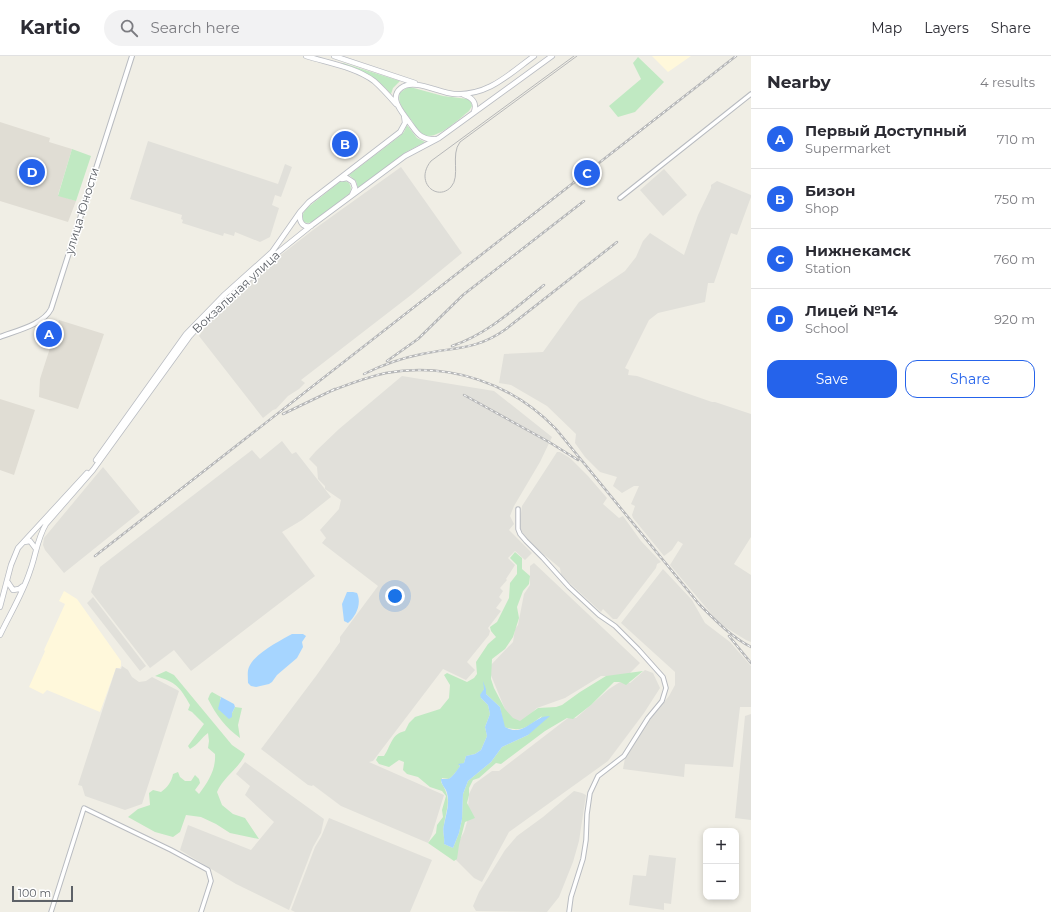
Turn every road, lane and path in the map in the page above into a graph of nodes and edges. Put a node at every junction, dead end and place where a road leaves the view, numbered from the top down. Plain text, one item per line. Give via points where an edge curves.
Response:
1 (132, 56) edge
2 (306, 56) edge
3 (334, 56) edge
4 (534, 56) edge
5 (552, 56) edge
6 (420, 85) junction
7 (463, 94) junction
8 (751, 94) edge
9 (398, 106) junction
10 (474, 112) junction
11 (404, 115) junction
12 (439, 138) junction
13 (338, 180) junction
14 (351, 196) junction
15 (620, 198) dead end
16 (300, 212) junction
17 (312, 225) junction
18 (0, 337) edge
19 (518, 509) dead end
20 (22, 542) junction
21 (36, 549) junction
22 (7, 581) junction
23 (25, 585) junction
24 (0, 607) edge
25 (0, 635) edge
26 (51, 912) edge
27 (201, 912) edge
28 (569, 912) edge

1 - 18 street, улица Юности via 49,312 44,318
2 - 9 main road via 348,68 365,76
3 - 6 main road
4 - 7 main road via 487,89
5 - 10 main road, Вокзальная улица
6 - 7 main road via 446,93
6 - 9 main road via 400,88 396,95
7 - 10 main road via 474,101
8 - 15 street
9 - 11 main road
10 - 12 main road, Вокзальная улица
11 - 12 main road via 422,137
11 - 13 main road, Вокзальная улица via 405,123 400,132
12 - 14 main road, Вокзальная улица via 405,156
13 - 14 main road via 347,178 353,182 355,190
13 - 16 main road, Вокзальная улица
14 - 17 main road, Вокзальная улица
16 - 17 main road via 302,224
16 - 20 main road, Вокзальная улица via 272,252 186,334 89,471
17 - 21 main road, Вокзальная улица via 227,298 190,336 93,470 46,524
19 - 28 street via 518,529 526,541 569,587 638,649 663,677 666,688 662,701 624,756 598,776 590,793 583,859
20 - 21 main road via 30,541
20 - 22 main road, Вокзальная улица via 15,554
21 - 23 main road, Вокзальная улица
22 - 23 main road via 14,590
22 - 24 main road, Вокзальная улица
23 - 25 main road, Вокзальная улица
26 - 27 street via 84,808 208,870 211,881

